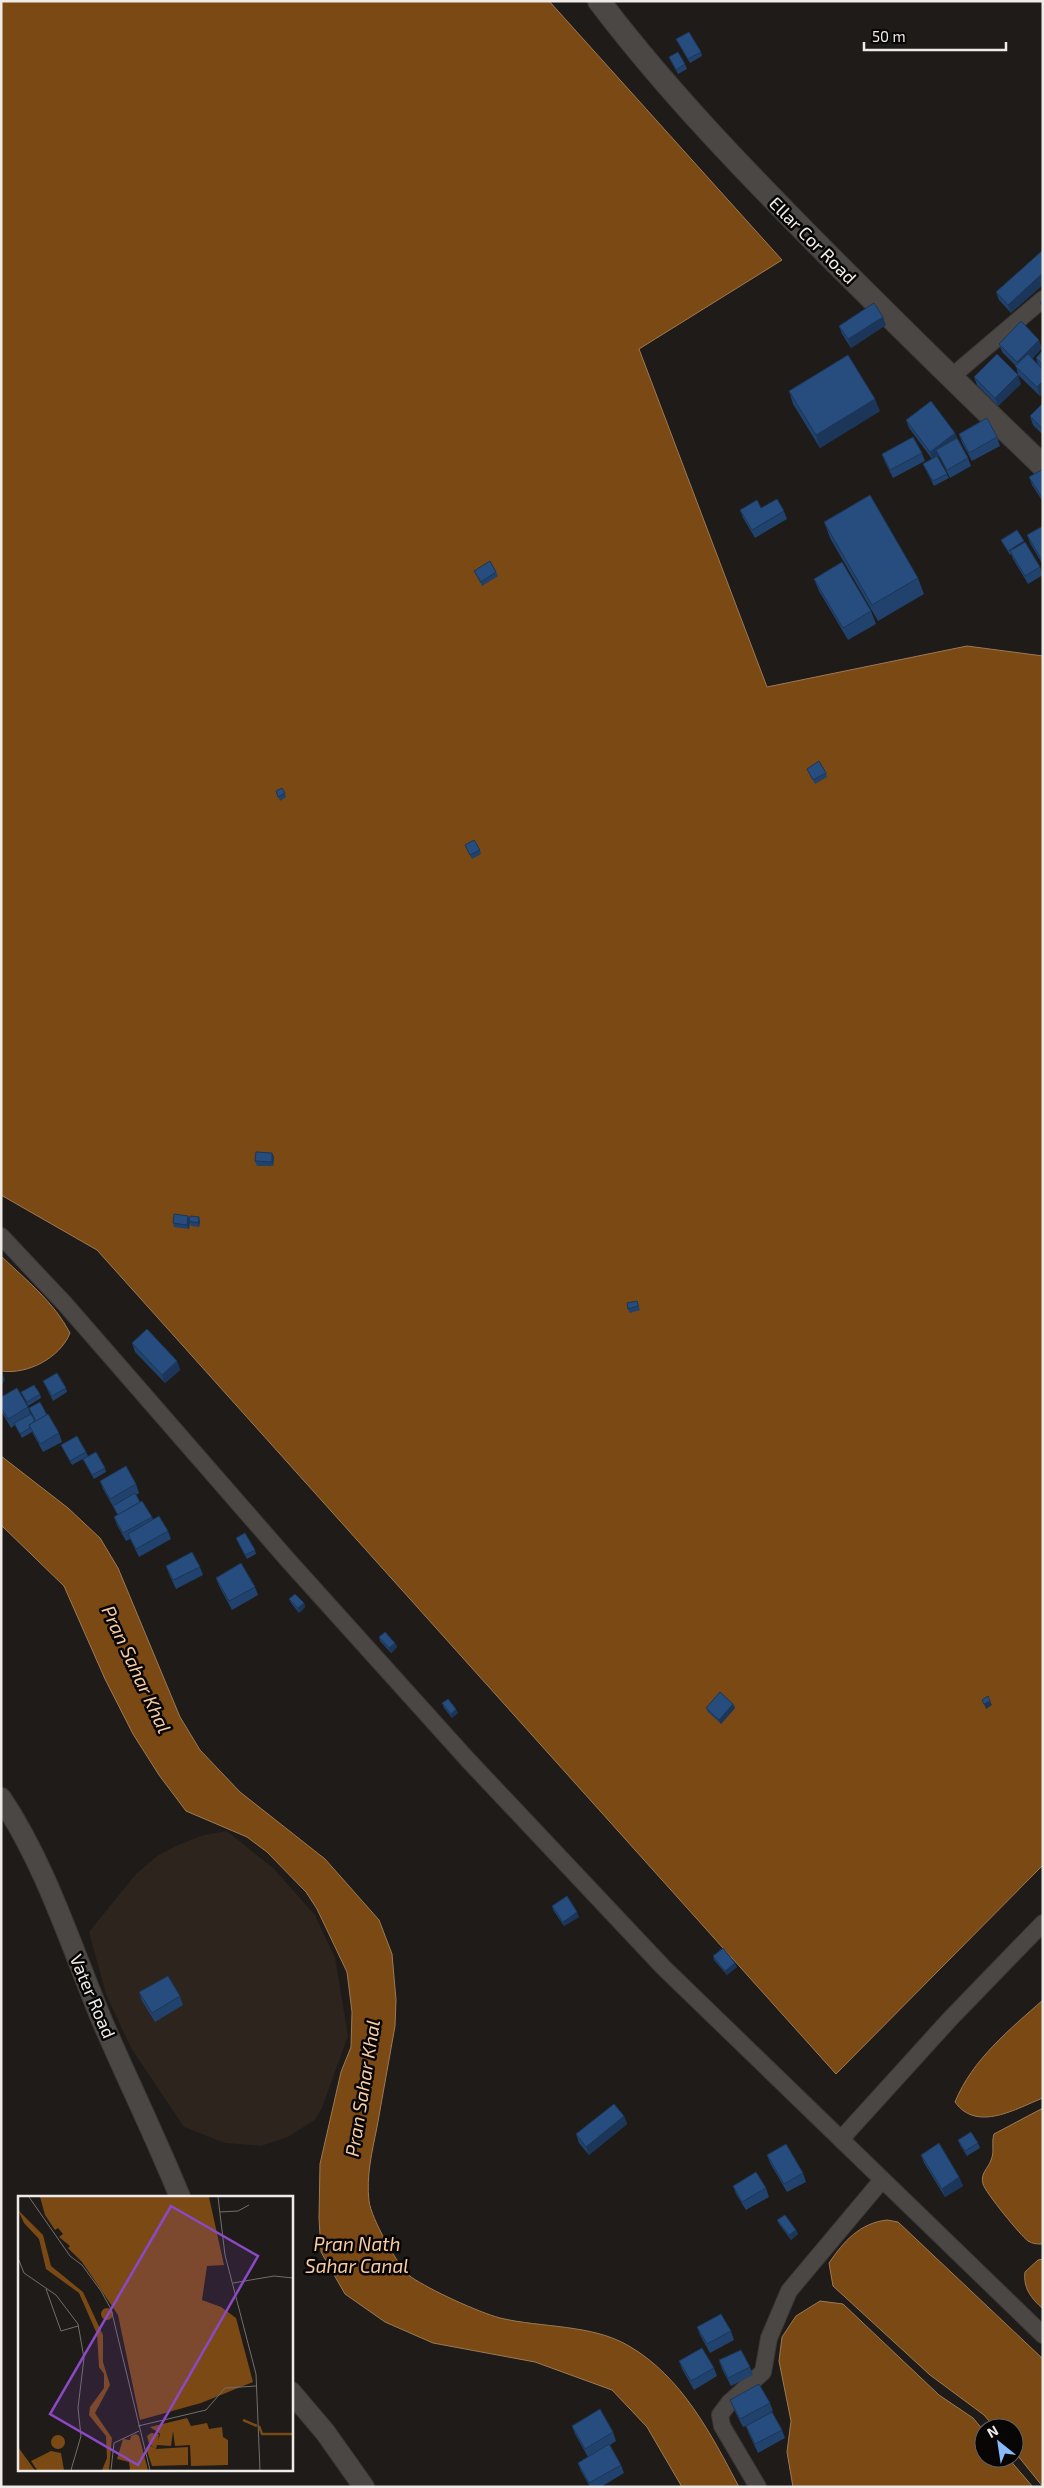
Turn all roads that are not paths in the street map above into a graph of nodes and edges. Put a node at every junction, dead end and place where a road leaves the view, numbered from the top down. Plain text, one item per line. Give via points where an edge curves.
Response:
1 (598, 1) edge
2 (1043, 299) edge
3 (950, 378) junction
4 (1043, 466) edge
5 (1, 1236) edge
6 (1, 1798) edge
7 (1043, 1923) edge
8 (842, 2138) junction
9 (882, 2180) junction
10 (180, 2196) edge
11 (1043, 2335) edge
12 (292, 2393) edge
13 (364, 2487) edge
14 (758, 2487) edge

1 - 3 main road, Ellar Cor Road via 641,57 737,163
2 - 3 street
3 - 4 main road, Ellar Cor Road
5 - 8 street via 65,1304 287,1559 468,1760 664,1968
6 - 10 street, Vater Road via 49,1889 103,2024
7 - 8 street
8 - 9 street
9 - 11 street
9 - 14 street via 789,2290 769,2338 763,2372 720,2415 722,2426
12 - 13 street via 325,2432

